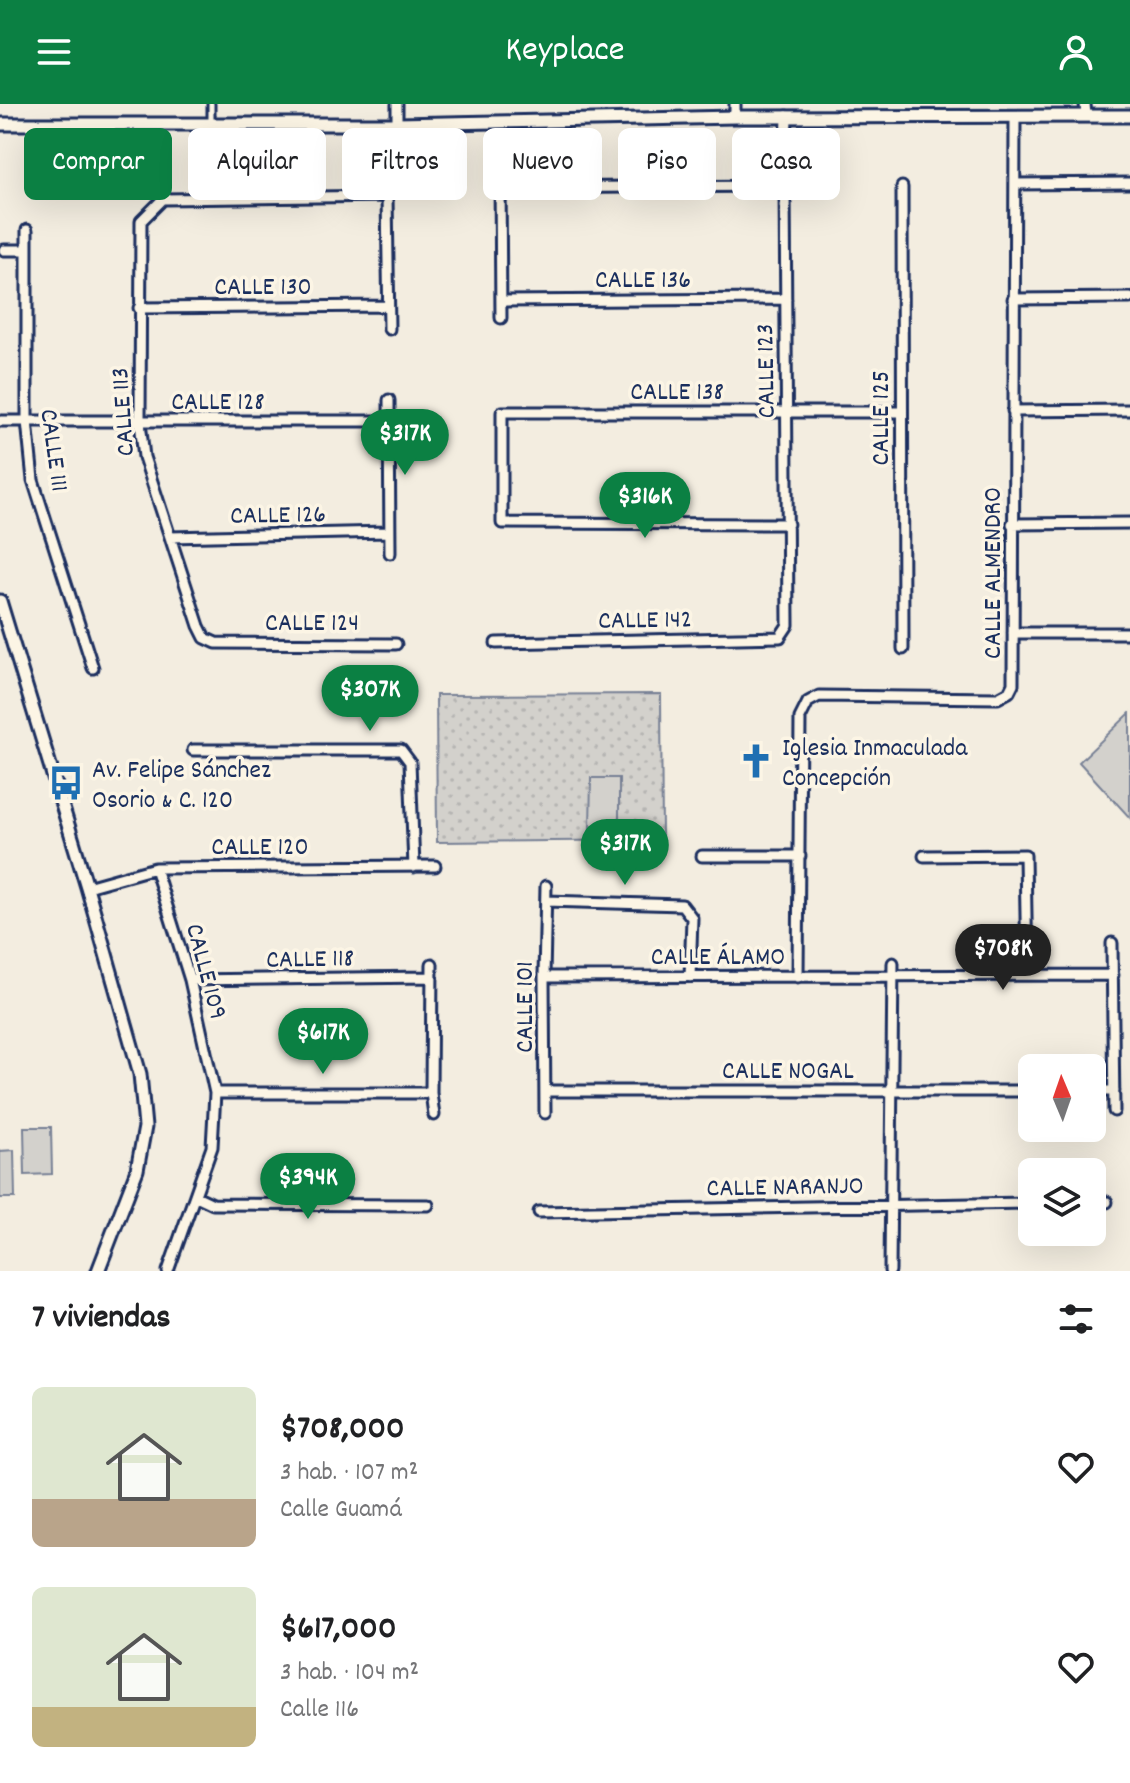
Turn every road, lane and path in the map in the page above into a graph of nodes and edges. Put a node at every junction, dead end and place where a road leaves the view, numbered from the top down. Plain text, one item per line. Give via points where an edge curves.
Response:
1 (211, 104) edge
2 (397, 104) edge
3 (735, 110) edge
4 (1086, 110) edge
5 (787, 116) junction
6 (1015, 116) junction
7 (1130, 116) edge
8 (0, 124) edge
9 (211, 124) junction
10 (397, 124) junction
11 (787, 128) edge
12 (1130, 183) edge
13 (1015, 184) junction
14 (732, 186) edge
15 (602, 187) edge
16 (902, 187) dead end
17 (342, 197) edge
18 (387, 200) edge
19 (501, 200) edge
20 (785, 200) edge
21 (27, 230) dead end
22 (4, 250) dead end
23 (26, 250) junction
24 (1130, 298) edge
25 (786, 299) junction
26 (1013, 299) junction
27 (502, 301) junction
28 (387, 306) junction
29 (139, 308) junction
30 (501, 318) dead end
31 (389, 329) dead end
32 (389, 400) dead end
33 (1130, 410) edge
34 (1013, 411) junction
35 (787, 412) junction
36 (901, 412) junction
37 (0, 421) edge
38 (27, 421) junction
39 (388, 421) junction
40 (140, 422) junction
41 (1130, 523) edge
42 (788, 524) junction
43 (1012, 524) junction
44 (388, 532) junction
45 (170, 537) junction
46 (390, 553) dead end
47 (0, 601) edge
48 (788, 625) joint
49 (1013, 633) junction
50 (1130, 633) edge
51 (228, 643) joint
52 (496, 643) dead end
53 (396, 644) dead end
54 (903, 649) dead end
55 (93, 668) dead end
56 (193, 750) dead end
57 (702, 856) dead end
58 (800, 856) junction
59 (924, 856) dead end
60 (435, 866) dead end
61 (414, 867) junction
62 (155, 868) junction
63 (546, 886) dead end
64 (87, 887) junction
65 (546, 901) junction
66 (1112, 943) dead end
67 (893, 963) dead end
68 (432, 964) dead end
69 (1027, 975) junction
70 (1113, 975) junction
71 (893, 976) junction
72 (430, 977) junction
73 (544, 977) junction
74 (690, 977) junction
75 (798, 977) junction
76 (190, 980) junction
77 (545, 1091) junction
78 (891, 1091) junction
79 (1018, 1091) edge
80 (1106, 1091) edge
81 (1114, 1091) junction
82 (215, 1093) junction
83 (431, 1093) junction
84 (1114, 1111) dead end
85 (545, 1113) dead end
86 (434, 1115) dead end
87 (196, 1196) junction
88 (1018, 1203) edge
89 (891, 1204) junction
90 (428, 1205) dead end
91 (539, 1212) dead end
92 (98, 1271) edge
93 (168, 1271) edge
94 (890, 1271) edge

1 - 9 lane
2 - 10 street
3 - 5 street
3 - 10 street
4 - 6 street
4 - 7 street
5 - 6 street
5 - 11 street, CALLE 123
6 - 13 street, CALLE ALMENDRO
8 - 9 street
9 - 10 street
12 - 13 street
13 - 26 street, CALLE ALMENDRO
14 - 15 street
16 - 36 street, CALLE 125
17 - 29 street, CALLE 113 via 163,199 141,221
18 - 28 street
19 - 27 street
20 - 25 street, CALLE 123
21 - 23 street, CALLE 111
22 - 23 street
23 - 38 street, CALLE 111
24 - 26 street
25 - 27 street, CALLE 136
25 - 35 street, CALLE 123
26 - 34 street, CALLE ALMENDRO
27 - 30 street
28 - 29 street, CALLE 130
28 - 31 street
29 - 40 street, CALLE 113
32 - 39 street
33 - 34 street
34 - 43 street, CALLE ALMENDRO
35 - 36 street, CALLE 138
35 - 42 street, CALLE 123
35 - 42 street, CALLE 138 via 502,412 502,523
36 - 54 street, CALLE 125
37 - 38 street, CALLE 128
38 - 40 street, CALLE 128
38 - 55 street, CALLE 111 via 33,480
39 - 40 street, CALLE 128
39 - 44 street
40 - 45 street, CALLE 113 via 144,457
41 - 43 street
42 - 48 street, CALLE 123
43 - 49 street, CALLE ALMENDRO
44 - 45 street, CALLE 126
44 - 46 street
45 - 51 street, CALLE 113 via 205,638
47 - 64 street
48 - 52 street, CALLE 142 via 780,637
49 - 50 street
49 - 58 street, CALLE ALMENDRO via 1013,684 998,698 819,696 808,702 800,718
51 - 53 street, CALLE 124
56 - 61 street via 401,750 410,762
57 - 58 street
58 - 75 street, CALLE ALMENDRO
59 - 69 street via 1025,855
60 - 61 street, CALLE 120
61 - 62 street, CALLE 120
62 - 64 street, CALLE 120
62 - 76 street, CALLE 109
63 - 65 street, CALLE 101
64 - 92 street via 140,1074 145,1127 137,1170
65 - 73 street, CALLE 101
65 - 74 street via 682,905 692,918
66 - 70 street
67 - 71 street
68 - 72 street
69 - 70 street, CALLE ÁLAMO
69 - 71 street, CALLE ÁLAMO
70 - 81 street
71 - 75 street, CALLE ÁLAMO
71 - 78 street
72 - 76 street, CALLE 118
72 - 83 street
73 - 74 street, CALLE ÁLAMO
73 - 77 street, CALLE 101
74 - 75 street, CALLE ÁLAMO
76 - 82 street, CALLE 109
77 - 78 street, CALLE NOGAL
77 - 85 street, CALLE 101
78 - 79 street, CALLE NOGAL
78 - 89 street
80 - 81 street
81 - 84 street
82 - 83 street
82 - 87 street, CALLE 109 via 212,1147
83 - 86 street
87 - 90 street via 213,1204
87 - 93 street, CALLE 109
88 - 89 street, CALLE NARANJO
89 - 91 street, CALLE NARANJO
89 - 94 street

